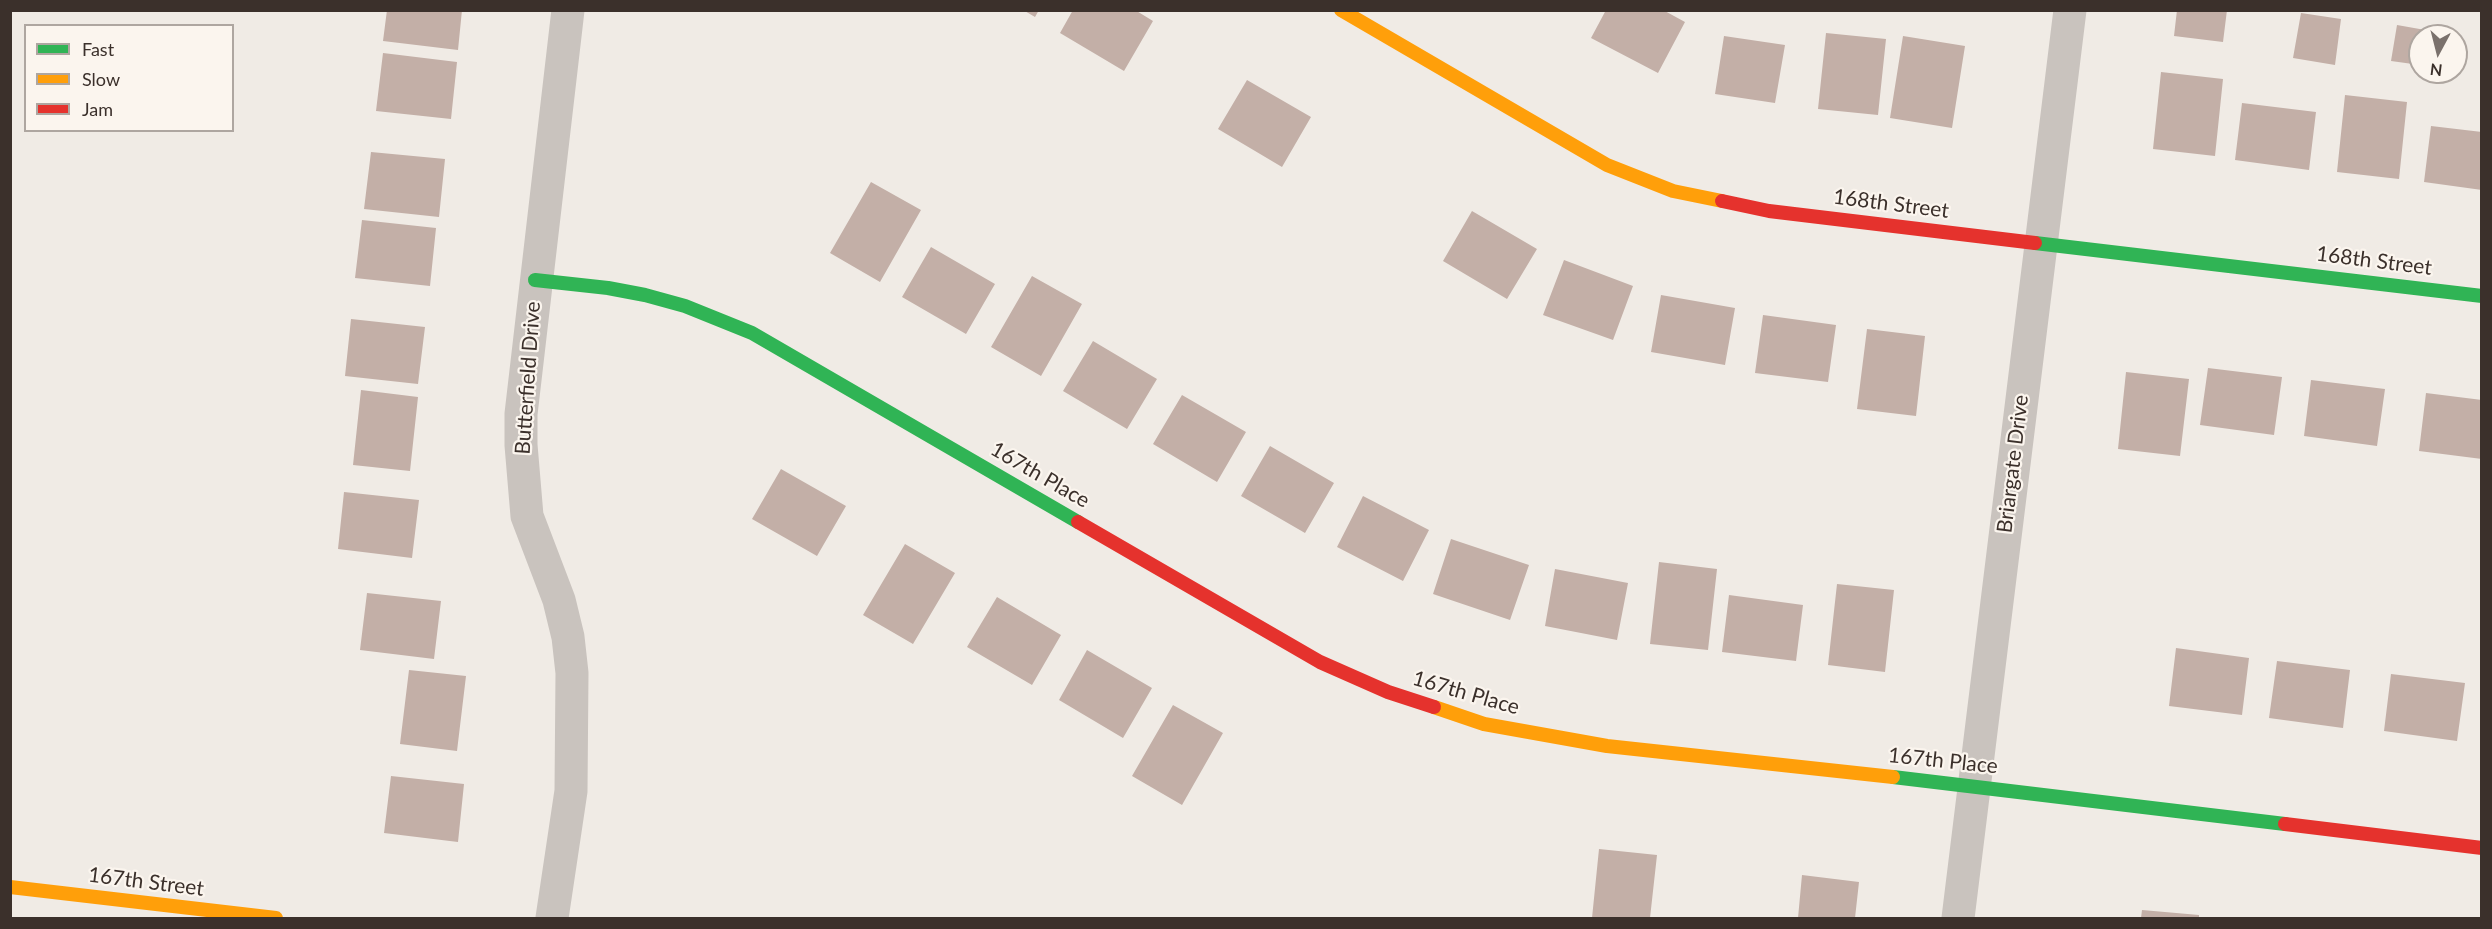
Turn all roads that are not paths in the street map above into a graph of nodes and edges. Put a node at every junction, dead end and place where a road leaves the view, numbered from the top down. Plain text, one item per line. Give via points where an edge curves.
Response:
1 (568, 10) edge
2 (1341, 10) edge
3 (2070, 10) edge
4 (2041, 243) junction
5 (535, 280) junction
6 (2481, 296) edge
7 (1973, 786) junction
8 (2481, 848) edge
9 (10, 887) edge
10 (151, 911) edge
11 (276, 918) edge
12 (552, 918) edge
13 (1958, 918) edge

1 - 5 street, Butterfield Drive
2 - 4 street, 168th Street via 1607,165 1673,191 1769,211
3 - 4 street, Briargate Drive
4 - 6 street, 168th Street
4 - 7 street, Briargate Drive
5 - 7 street, 167th Place via 645,295 685,306 752,333 1320,662 1388,692 1484,724 1548,737
5 - 12 street, Butterfield Drive via 521,414 524,487 527,516 559,600 572,674 572,791
7 - 8 street, 167th Place
7 - 13 street, Briargate Drive
9 - 10 street, 167th Street
10 - 11 street, 167th Street

